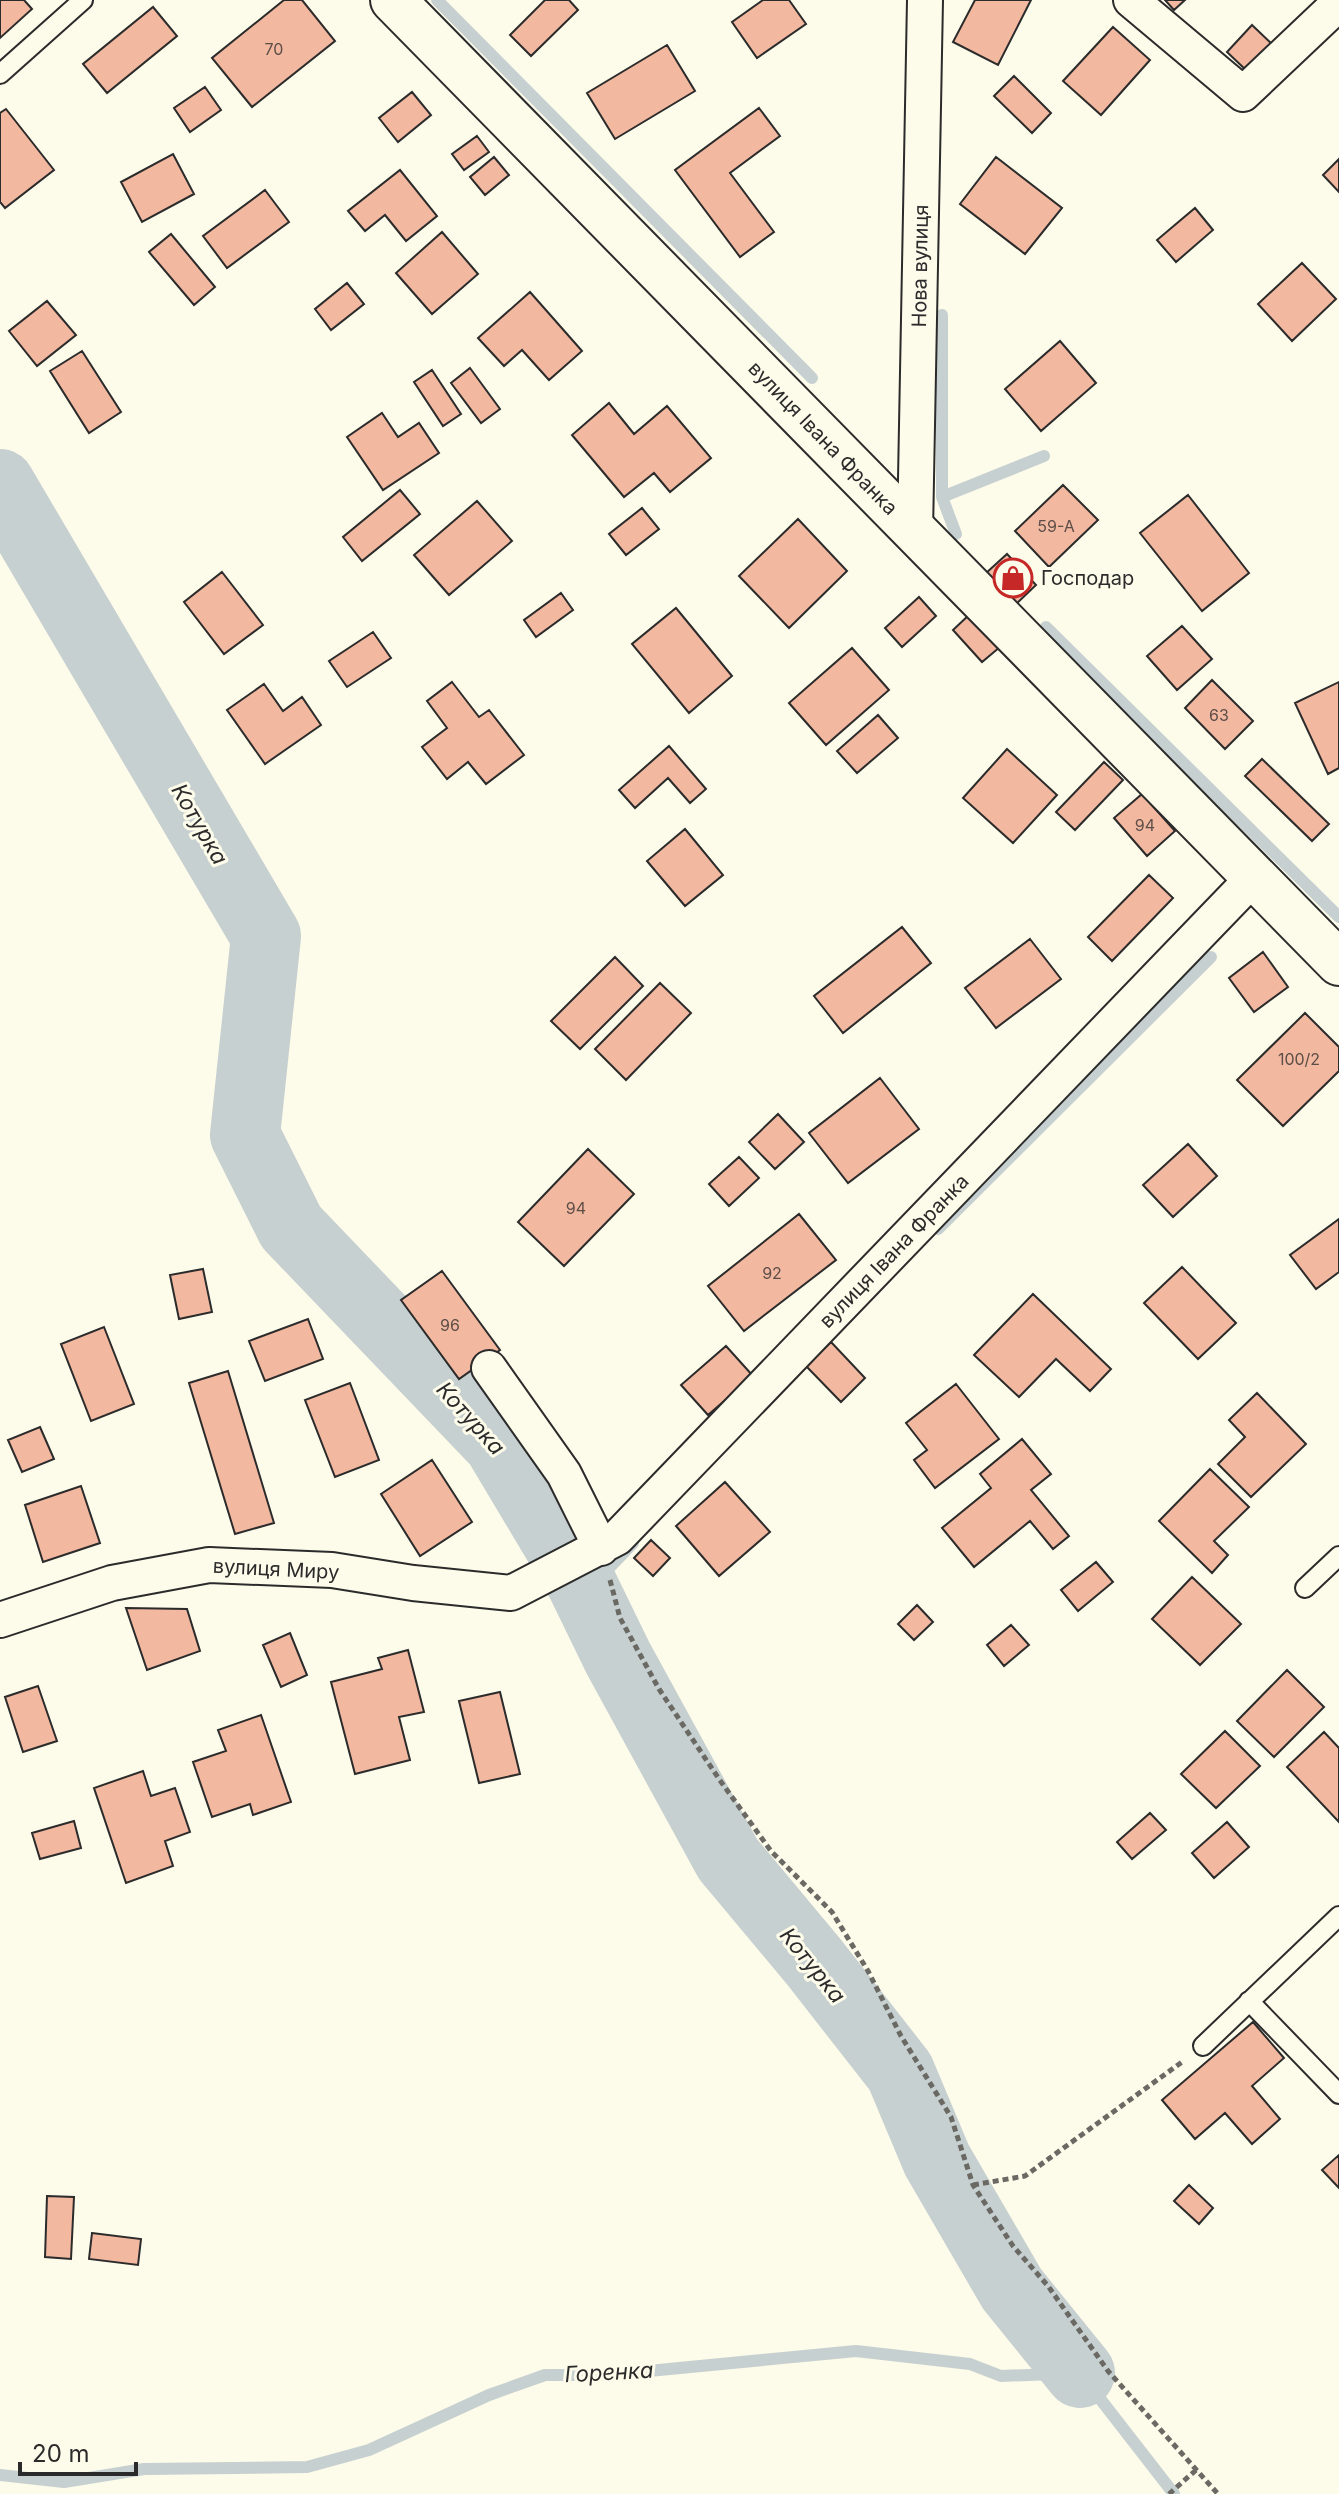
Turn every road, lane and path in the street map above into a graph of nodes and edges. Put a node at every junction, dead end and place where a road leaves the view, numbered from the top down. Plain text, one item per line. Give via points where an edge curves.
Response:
1 (83, 0) edge
2 (393, 0) edge
3 (925, 0) edge
4 (1131, 0) edge
5 (1339, 3) edge
6 (0, 74) edge
7 (915, 532) junction
8 (1254, 877) junction
9 (1339, 963) edge
10 (489, 1368) dead end
11 (601, 1548) junction
12 (1339, 1556) edge
13 (1305, 1588) dead end
14 (511, 1593) joint
15 (0, 1620) edge
16 (1339, 1916) edge
17 (1249, 2001) junction
18 (1203, 2046) joint
19 (1339, 2094) edge
20 (973, 2185) junction
21 (1196, 2470) junction
22 (1169, 2494) edge
23 (1218, 2494) edge

1 - 6 lane
2 - 7 street, вулиця Івана Франка
3 - 7 street, Нова вулиця
4 - 5 street via 1243,94
7 - 8 street, вулиця Івана Франка
8 - 9 street, вулиця Івана Франка
8 - 11 street, вулиця Івана Франка via 617,1538
10 - 11 street via 564,1474
11 - 14 street, вулиця Івана Франка
11 - 20 path via 620,1618 659,1689 771,1851 832,1912 951,2117
12 - 13 lane
14 - 15 street, вулиця Миру via 332,1570 209,1565 112,1583
16 - 17 lane
17 - 18 lane
17 - 19 lane
18 - 20 path via 1025,2176
20 - 21 path via 1108,2371
21 - 22 path
21 - 23 path

